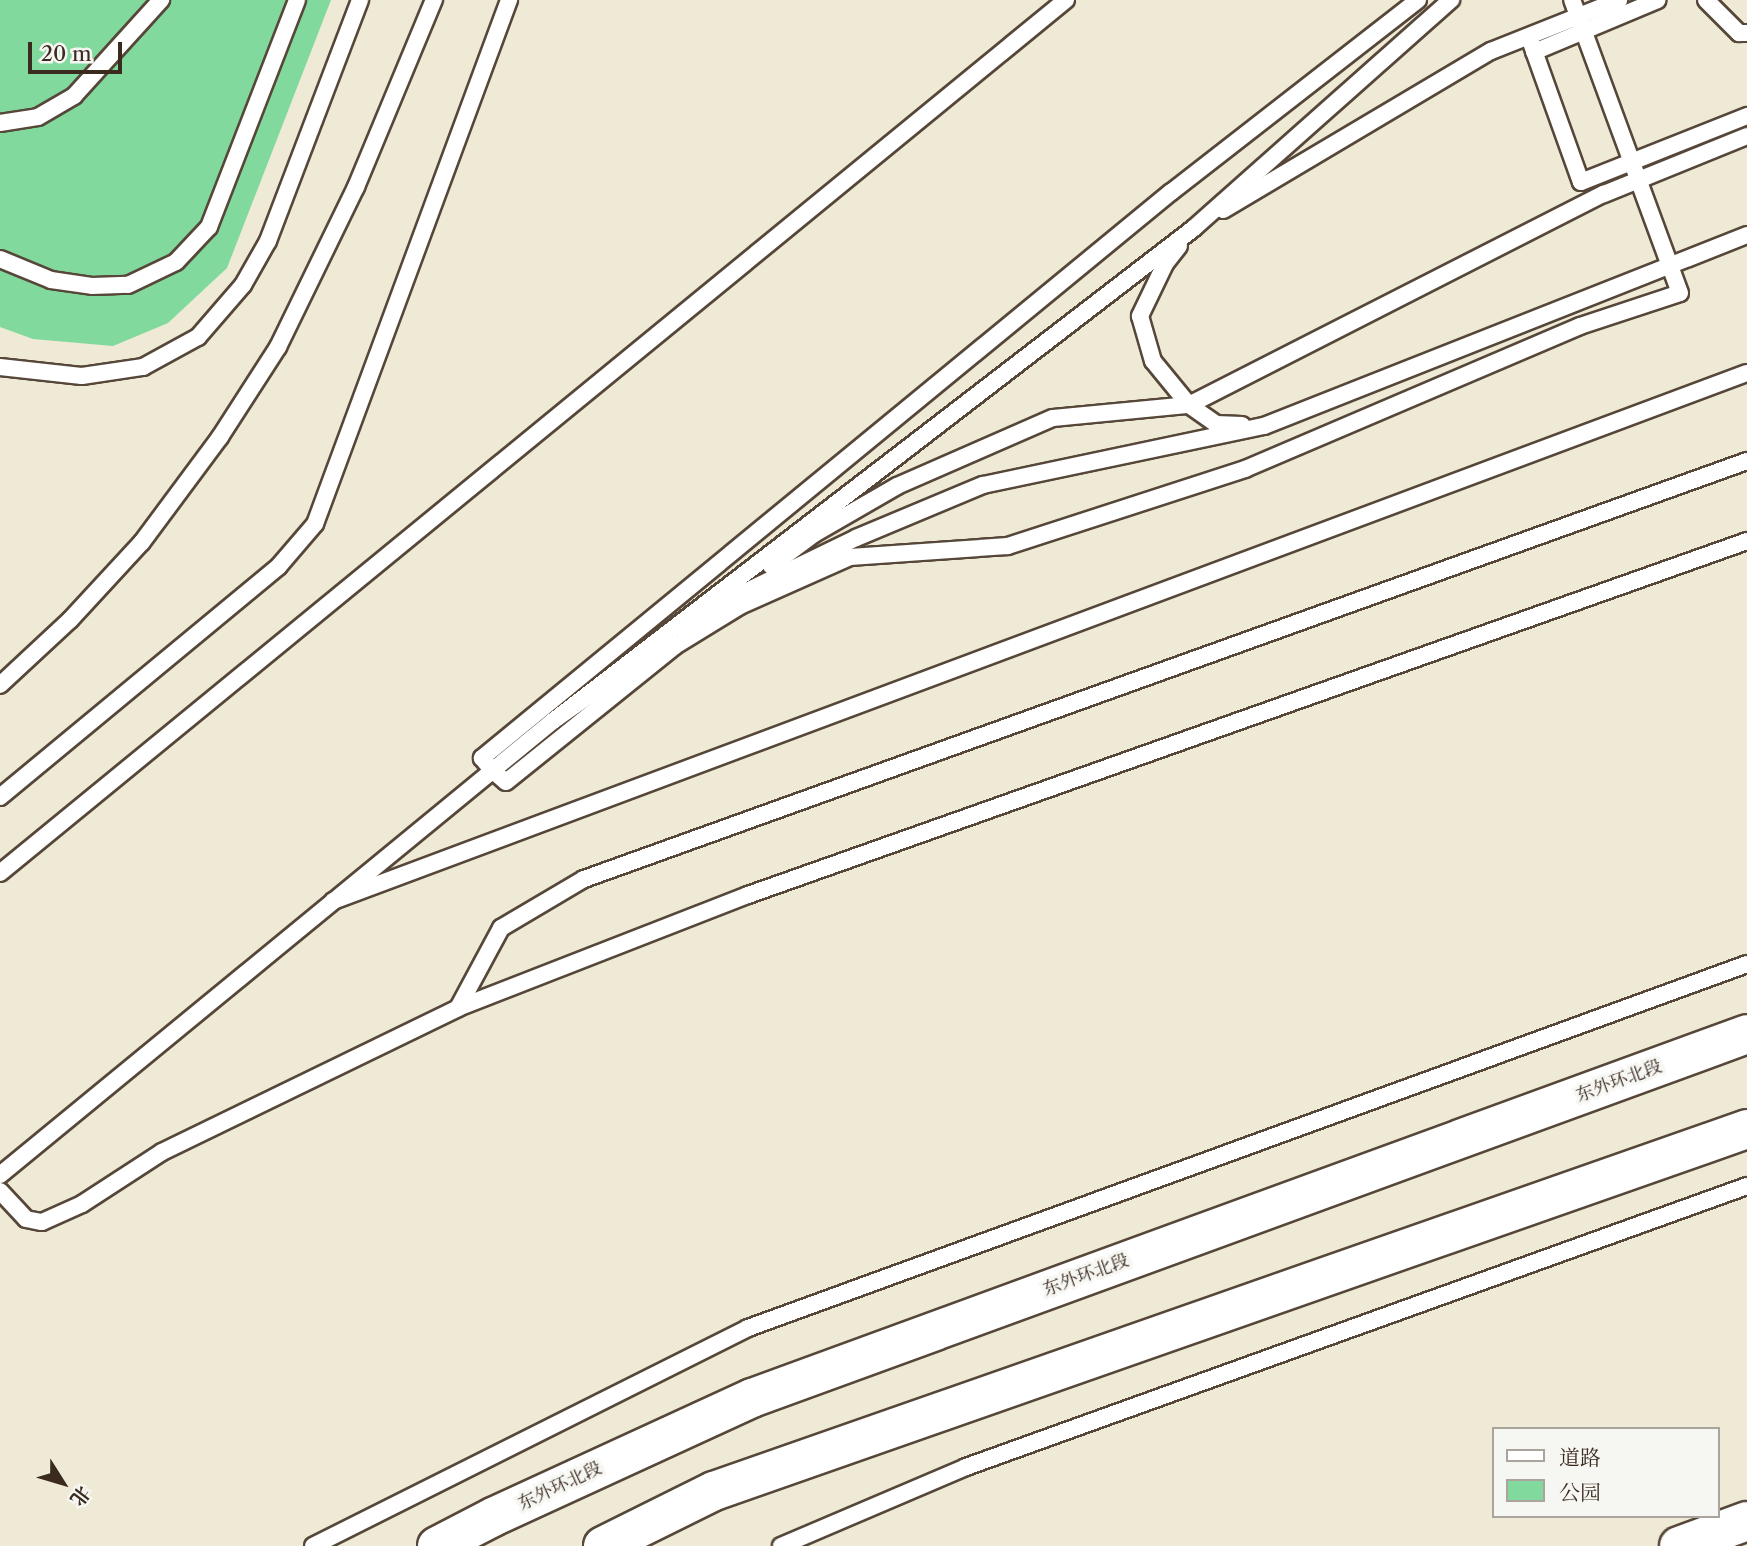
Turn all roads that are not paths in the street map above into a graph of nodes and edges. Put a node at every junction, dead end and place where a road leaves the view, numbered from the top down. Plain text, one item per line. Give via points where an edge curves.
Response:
1 (161, 0) edge
2 (297, 0) edge
3 (360, 0) edge
4 (434, 0) edge
5 (509, 0) edge
6 (1066, 0) edge
7 (1418, 0) edge
8 (1451, 0) edge
9 (1572, 0) edge
10 (1619, 0) edge
11 (1658, 0) edge
12 (1706, 0) edge
13 (1581, 24) junction
14 (1747, 33) edge
15 (1531, 44) junction
16 (1747, 116) edge
17 (0, 124) edge
18 (1747, 136) edge
19 (1632, 162) junction
20 (1639, 180) junction
21 (1194, 228) junction
22 (1747, 234) edge
23 (0, 259) edge
24 (1669, 263) junction
25 (0, 367) edge
26 (1747, 373) edge
27 (1189, 405) junction
28 (1264, 426) junction
29 (1747, 461) edge
30 (1747, 541) edge
31 (716, 607) junction
32 (0, 685) edge
33 (553, 720) junction
34 (492, 770) junction
35 (0, 797) edge
36 (0, 873) edge
37 (333, 901) junction
38 (1747, 964) edge
39 (458, 1008) junction
40 (1747, 1034) edge
41 (1747, 1129) edge
42 (0, 1175) edge
43 (1747, 1186) edge
44 (0, 1191) edge
45 (1747, 1521) edge
46 (313, 1546) edge
47 (437, 1546) edge
48 (603, 1546) edge
49 (781, 1546) edge
50 (1679, 1546) edge

1 - 17 lane via 74,96 38,117
2 - 23 lane via 209,227 176,262 128,285 92,286 51,280
3 - 25 lane via 268,240 243,285 198,337 143,367 82,376
4 - 32 lane via 356,187 278,347 142,542 70,621
5 - 35 lane via 315,524 279,566
6 - 36 lane
7 - 34 lane via 1160,201 482,758
8 - 21 lane
9 - 13 lane
10 - 13 lane
11 - 13 lane
12 - 14 lane via 1739,33
13 - 15 lane
13 - 19 lane
15 - 19 lane via 1581,182
15 - 21 lane via 1491,51
16 - 19 lane
18 - 20 lane
19 - 20 lane
20 - 24 lane
20 - 27 lane
21 - 27 lane via 1166,264 1140,316 1153,361
21 - 33 lane
22 - 24 lane
24 - 28 lane
24 - 34 lane via 1680,293 1580,326 1245,469 1008,546 850,557 740,606 675,646 506,782
26 - 37 lane
27 - 28 lane via 1216,424
27 - 31 lane via 1053,418 897,486 814,534
28 - 31 lane via 984,485 856,538
29 - 39 lane via 584,879 501,928
30 - 39 lane via 748,895
31 - 33 lane
33 - 34 lane
34 - 37 lane
37 - 42 lane
38 - 46 lane via 748,1328
39 - 44 lane via 162,1152 82,1203 42,1222 26,1219
40 - 47 main road, 东外环北段 via 752,1398
41 - 48 main road via 714,1491
43 - 49 lane via 966,1467
45 - 50 main road

